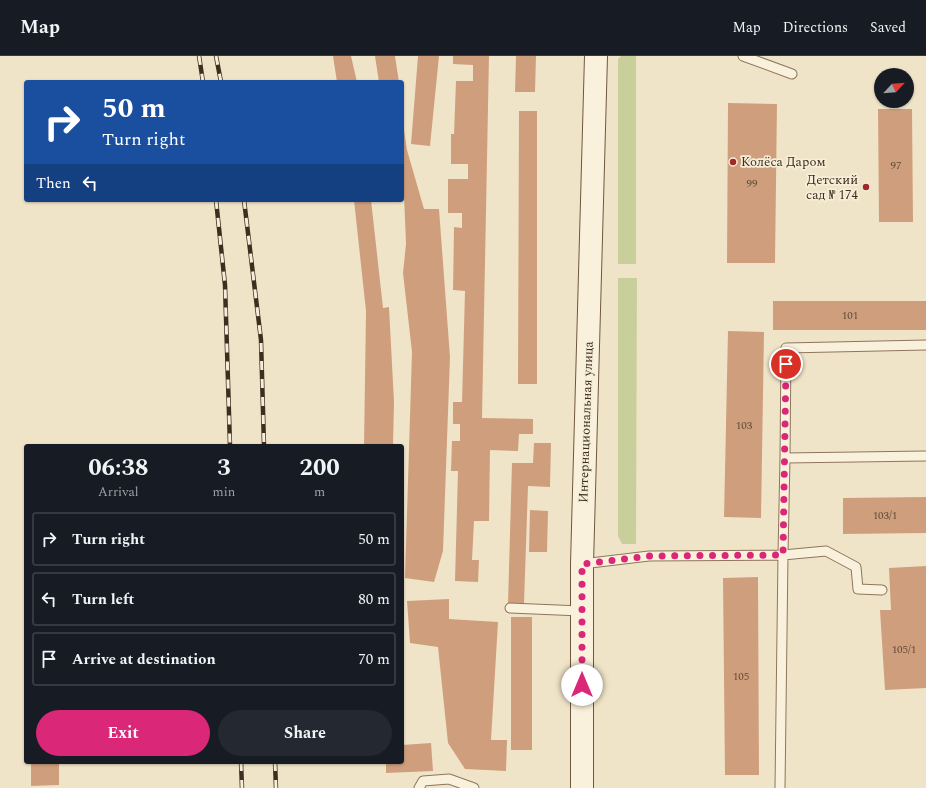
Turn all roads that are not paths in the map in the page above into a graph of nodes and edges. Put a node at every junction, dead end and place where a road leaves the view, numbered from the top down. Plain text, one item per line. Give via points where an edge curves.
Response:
1 (596, 56) edge
2 (743, 56) edge
3 (792, 74) dead end
4 (926, 345) edge
5 (926, 456) edge
6 (785, 458) junction
7 (783, 555) junction
8 (582, 564) junction
9 (882, 590) dead end
10 (510, 608) dead end
11 (581, 611) junction
12 (419, 788) edge
13 (474, 788) edge
14 (582, 788) edge
15 (780, 788) edge

1 - 8 main road, Интернациональная улица
2 - 3 lane
4 - 6 lane via 786,348
5 - 6 lane
6 - 7 lane
7 - 8 lane via 649,556
7 - 9 lane via 826,551 856,567 858,589
7 - 15 lane
8 - 11 main road, Интернациональная улица
10 - 11 lane
11 - 14 main road, Интернациональная улица
12 - 13 lane via 423,782 449,779

